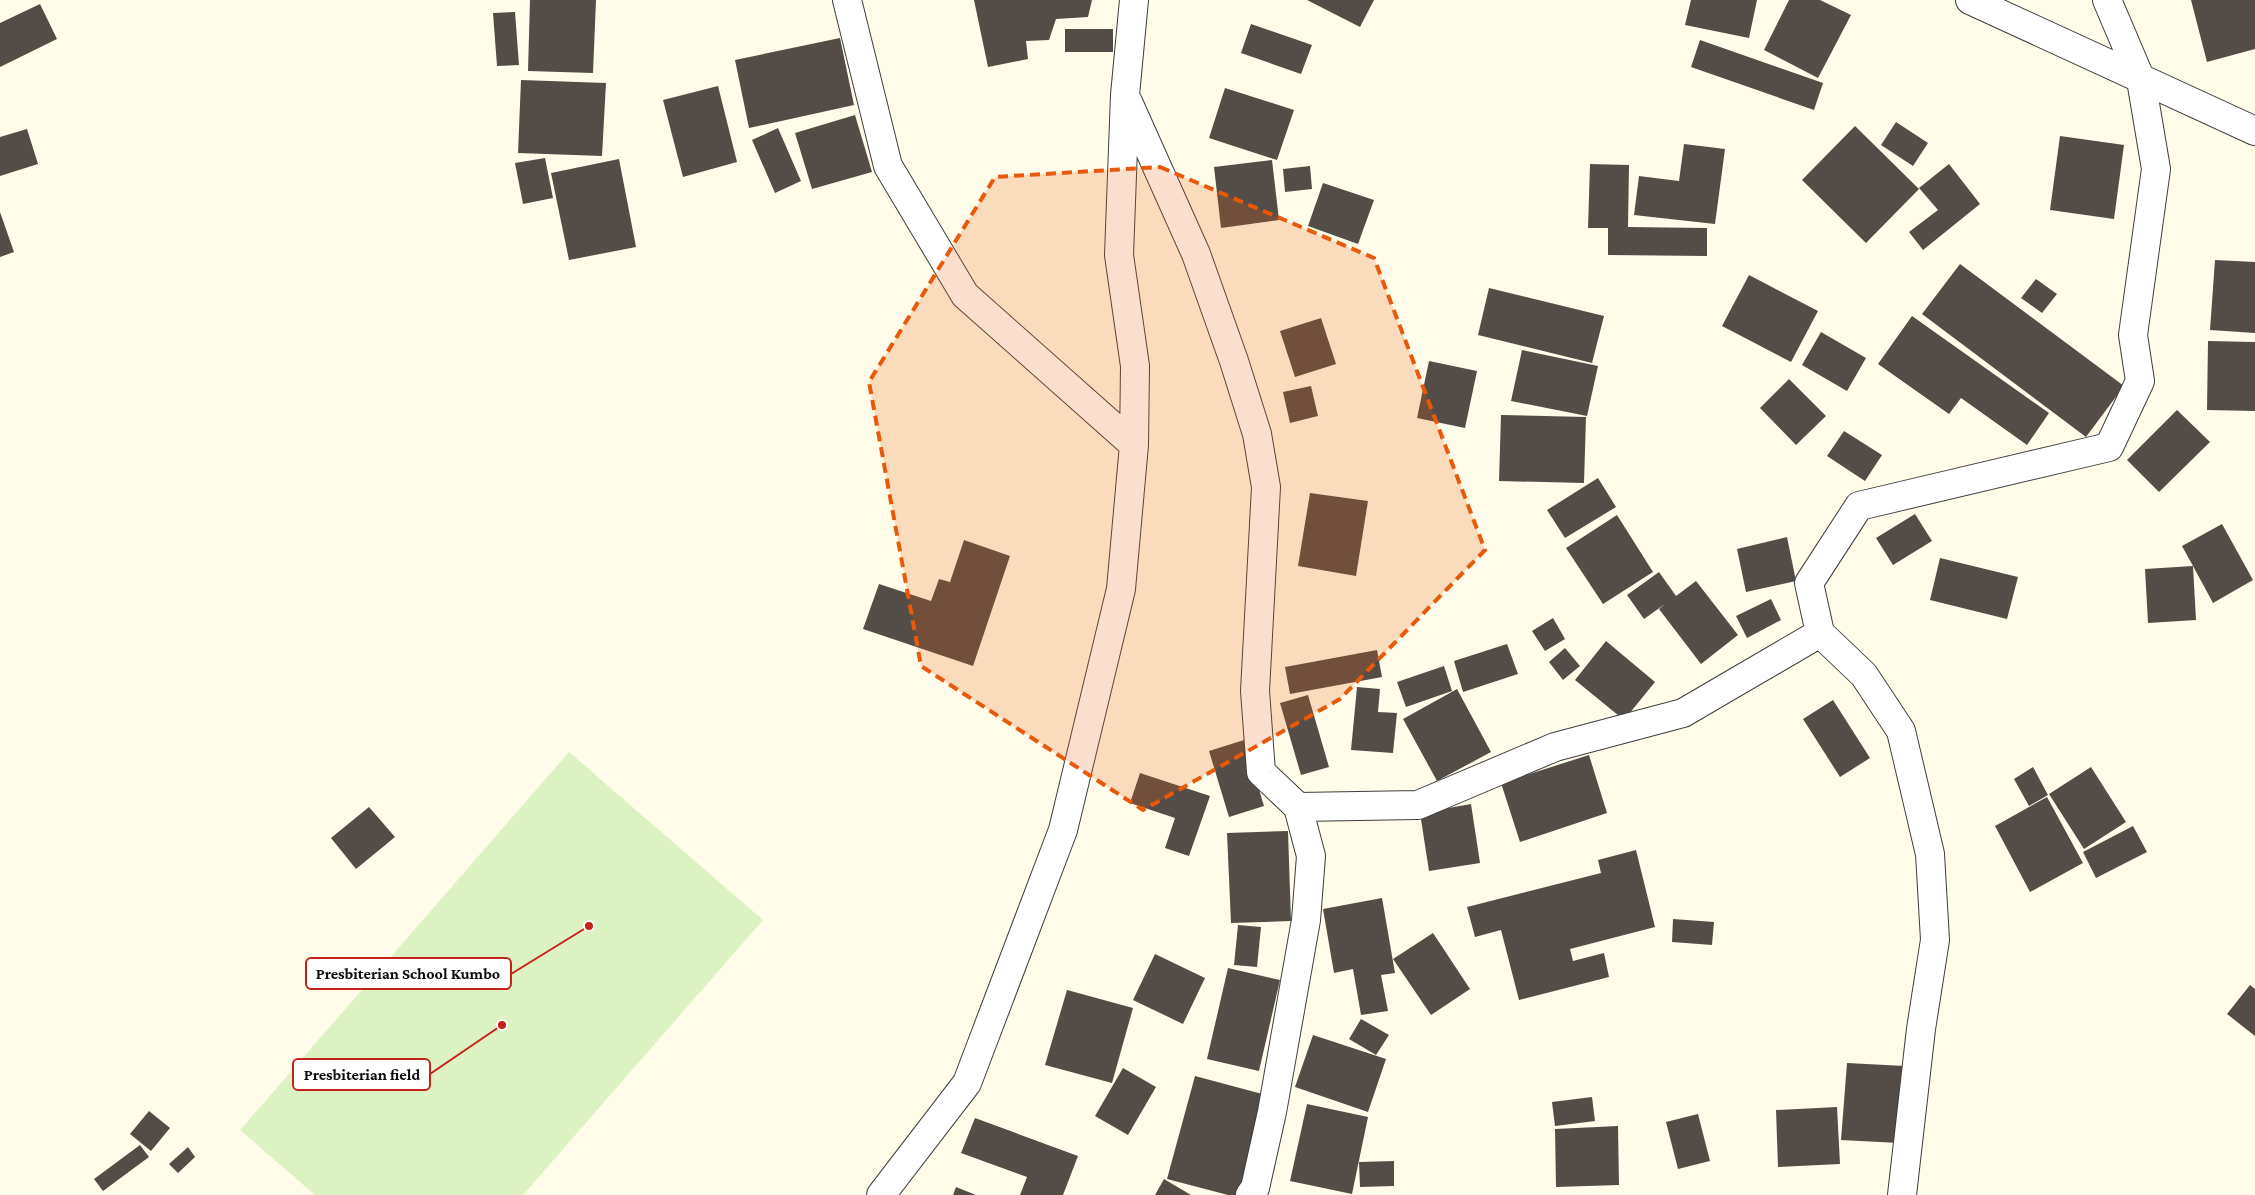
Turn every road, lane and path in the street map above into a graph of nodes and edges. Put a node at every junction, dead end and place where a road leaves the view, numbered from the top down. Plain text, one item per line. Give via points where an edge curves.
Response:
1 (847, 0) edge
2 (1134, 0) edge
3 (1970, 0) edge
4 (2107, 0) edge
5 (2141, 80) junction
6 (1125, 95) junction
7 (2255, 131) edge
8 (1134, 445) junction
9 (1820, 633) junction
10 (1298, 807) junction
11 (882, 1195) edge
12 (1250, 1195) edge
13 (1902, 1195) edge

1 - 8 street via 888,166 965,295
2 - 6 street
3 - 5 street
4 - 5 street
5 - 7 street
5 - 9 street via 2156,169 2132,335 2140,381 2109,447 1859,506 1809,583
6 - 8 street via 1119,255 1136,366
6 - 10 street via 1196,254 1257,434 1266,486 1255,691 1260,772
8 - 11 street via 1121,589 1063,830 967,1083
9 - 10 street via 1683,713 1555,747 1418,804
9 - 13 street via 1864,675 1901,731 1930,854 1935,940
10 - 12 street via 1311,856 1306,920 1272,1112

